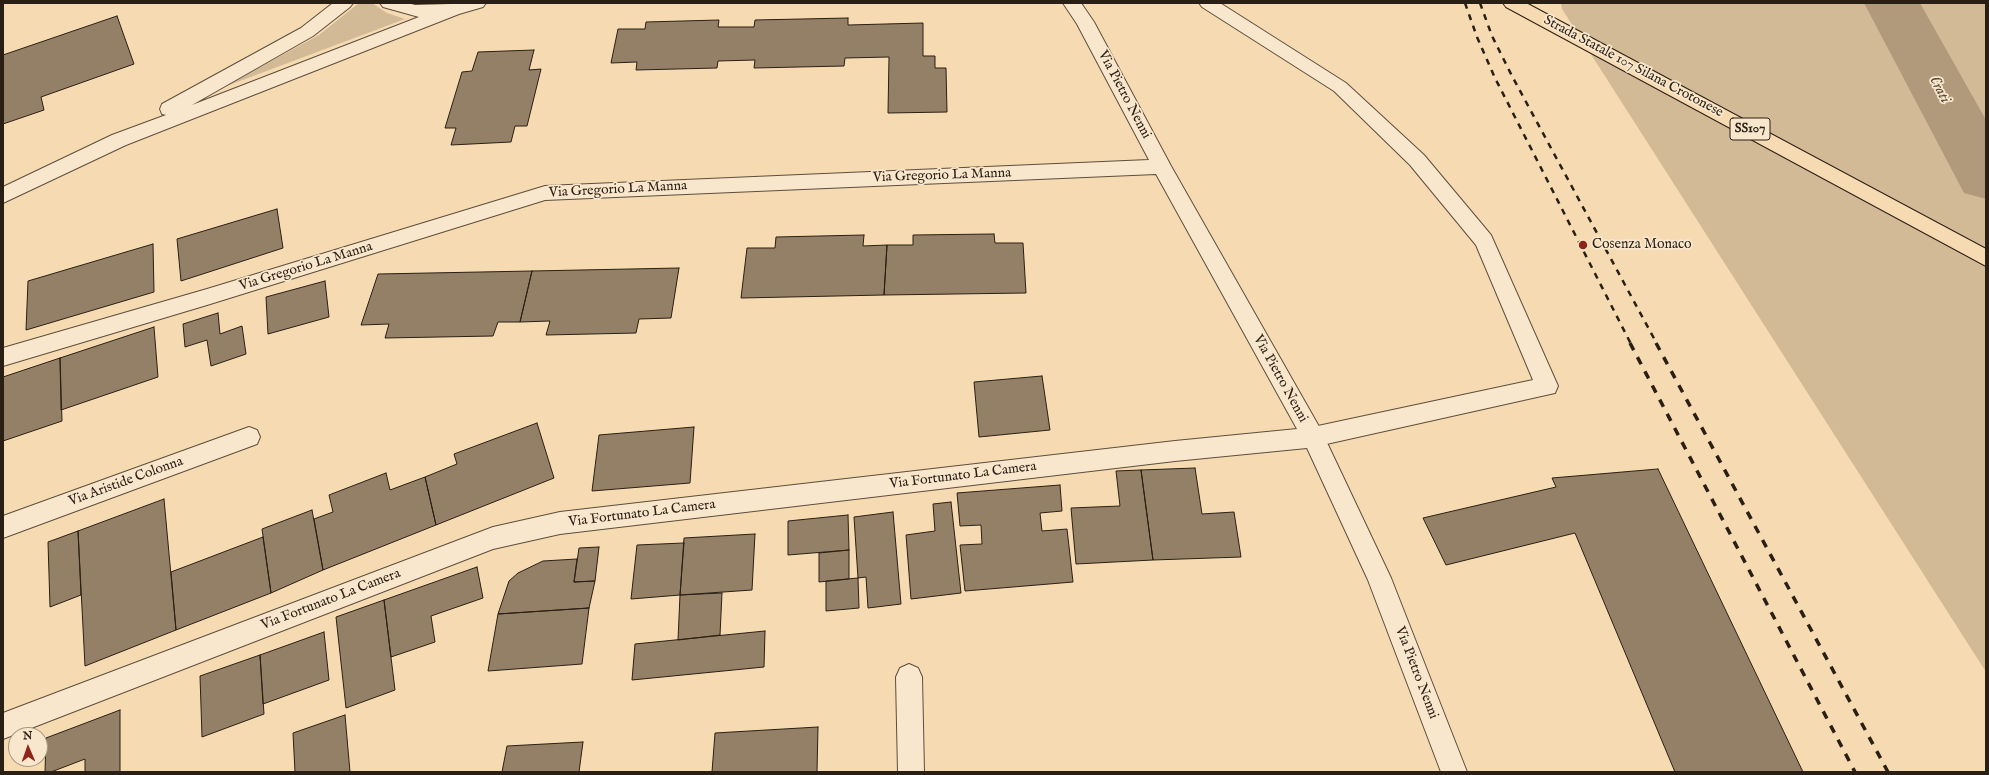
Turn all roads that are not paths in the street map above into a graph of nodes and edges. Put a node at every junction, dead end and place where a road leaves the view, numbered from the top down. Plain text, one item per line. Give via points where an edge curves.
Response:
1 (344, 3) edge
2 (389, 3) edge
3 (477, 3) edge
4 (1072, 3) edge
5 (1208, 3) edge
6 (1512, 3) edge
7 (453, 10) junction
8 (119, 140) junction
9 (1162, 167) junction
10 (3, 196) edge
11 (1986, 258) edge
12 (3, 357) edge
13 (249, 437) dead end
14 (1313, 437) junction
15 (3, 527) edge
16 (908, 677) dead end
17 (3, 726) edge
18 (911, 772) edge
19 (1454, 772) edge

1 - 8 street via 307,32 198,92
2 - 7 street via 414,11
3 - 7 street
4 - 9 street, Via Pietro Nenni via 1085,22
5 - 14 street, Via Fortunato La Camera via 1340,87 1417,160 1484,241 1547,386
6 - 11 main road, Strada Statale 107 Silana Crotonese / SS107
7 - 8 street
8 - 10 street
9 - 12 street, Via Gregorio La Manna via 545,193
9 - 14 street, Via Pietro Nenni
13 - 15 street, Via Aristide Colonna
14 - 17 street, Via Fortunato La Camera via 560,523 493,538
14 - 19 street, Via Pietro Nenni via 1379,578
16 - 18 street

